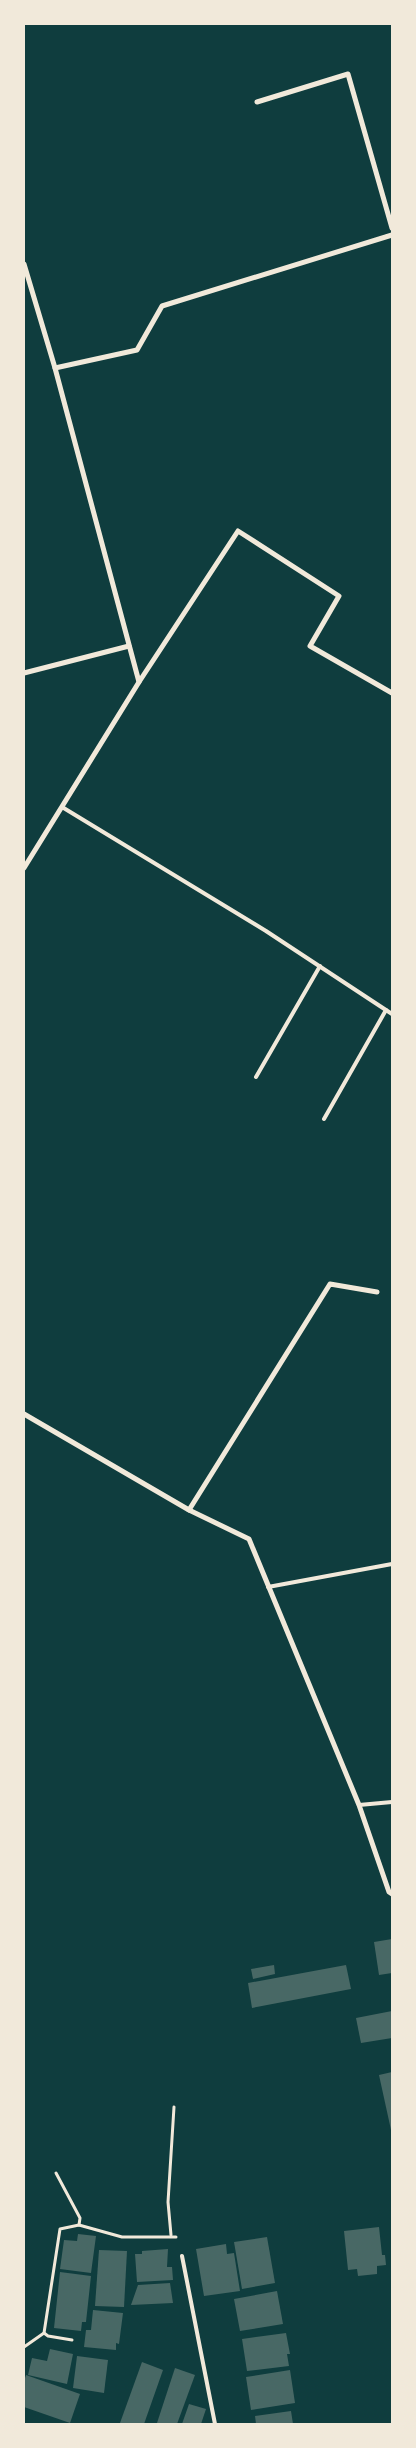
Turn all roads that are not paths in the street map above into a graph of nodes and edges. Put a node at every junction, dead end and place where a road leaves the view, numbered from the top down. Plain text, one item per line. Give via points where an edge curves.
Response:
1 (257, 102) dead end
2 (392, 228) edge
3 (392, 235) edge
4 (24, 264) edge
5 (55, 368) junction
6 (129, 646) junction
7 (24, 673) edge
8 (139, 682) junction
9 (392, 693) edge
10 (62, 807) junction
11 (24, 868) edge
12 (320, 966) junction
13 (386, 1010) junction
14 (392, 1014) edge
15 (256, 1077) dead end
16 (324, 1119) dead end
17 (377, 1292) dead end
18 (24, 1414) edge
19 (189, 1510) junction
20 (392, 1564) edge
21 (268, 1587) junction
22 (392, 1802) edge
23 (359, 1805) junction
24 (392, 1894) edge
25 (182, 2256) road end
26 (215, 2424) edge

1 - 2 street via 348,74
3 - 5 street via 162,306 137,350
4 - 5 street
5 - 6 street
6 - 7 street
6 - 8 street
8 - 9 street via 238,531 339,596 310,646
8 - 10 street
10 - 11 street
10 - 12 lane
12 - 13 lane
12 - 15 lane
13 - 14 lane
13 - 16 lane
17 - 19 street via 330,1284
18 - 19 street
19 - 21 street via 249,1539
20 - 21 lane
21 - 23 street
22 - 23 lane
23 - 24 street
25 - 26 lane

